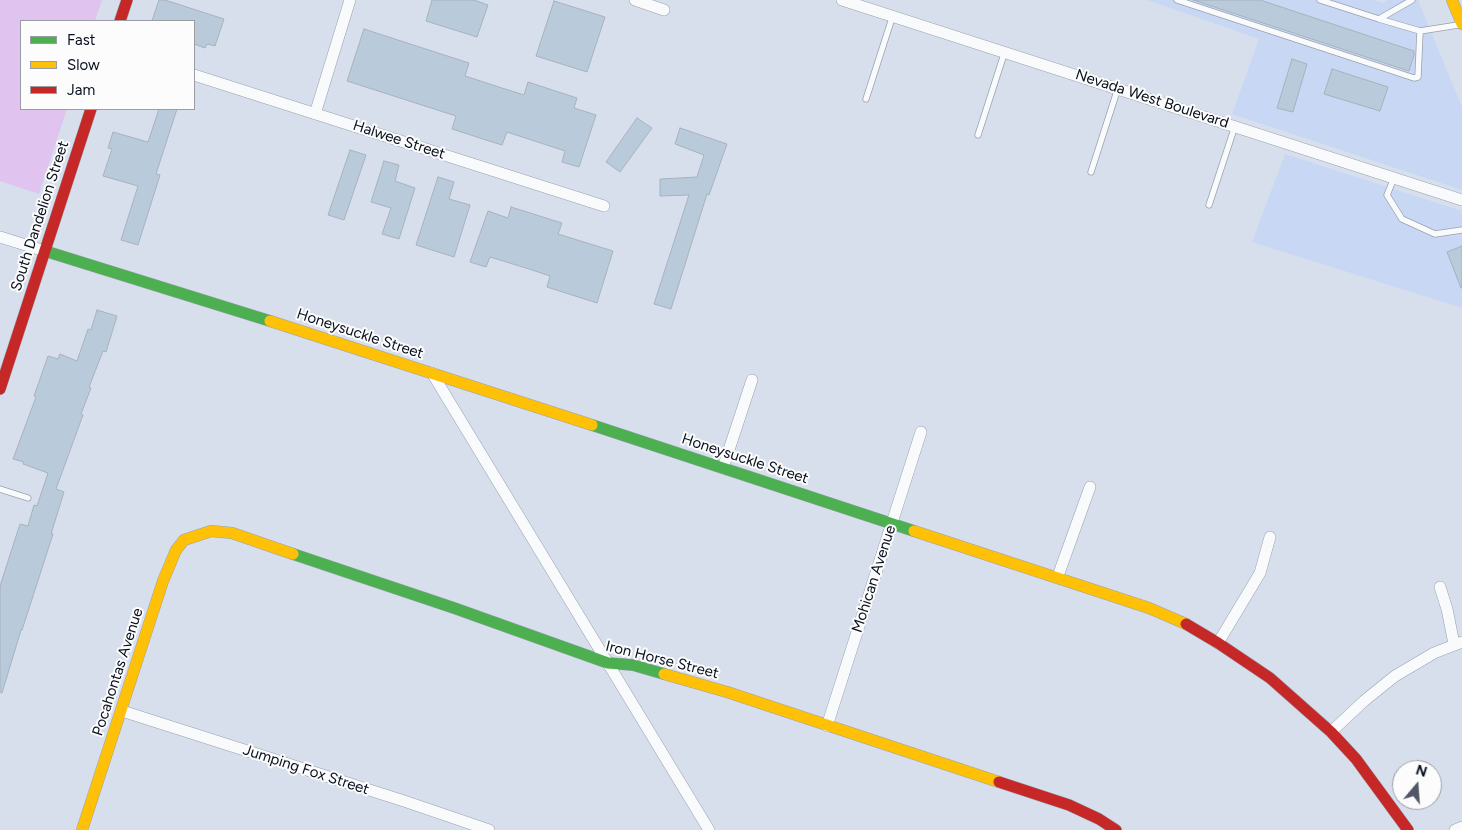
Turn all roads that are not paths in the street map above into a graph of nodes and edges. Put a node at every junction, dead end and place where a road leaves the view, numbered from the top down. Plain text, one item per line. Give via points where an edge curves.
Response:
1 (127, 0) edge
2 (350, 0) edge
3 (635, 0) edge
4 (842, 0) edge
5 (1177, 0) edge
6 (1320, 0) edge
7 (1412, 0) edge
8 (1452, 0) edge
9 (664, 10) dead end
10 (893, 15) junction
11 (120, 20) edge
12 (1379, 20) junction
13 (1462, 24) edge
14 (1420, 31) junction
15 (1005, 52) junction
16 (195, 75) edge
17 (1118, 88) junction
18 (866, 99) dead end
19 (91, 110) edge
20 (315, 114) junction
21 (1235, 126) junction
22 (978, 135) dead end
23 (1091, 172) dead end
24 (1394, 178) junction
25 (1462, 200) edge
26 (1209, 205) dead end
27 (604, 206) dead end
28 (1462, 230) edge
29 (0, 237) edge
30 (44, 251) junction
31 (432, 373) junction
32 (752, 380) dead end
33 (0, 389) edge
34 (921, 432) dead end
35 (723, 468) junction
36 (1090, 487) dead end
37 (0, 489) edge
38 (28, 498) dead end
39 (892, 524) junction
40 (198, 535) joint
41 (1270, 538) dead end
42 (1058, 576) junction
43 (1440, 587) dead end
44 (1218, 643) junction
45 (1458, 643) edge
46 (608, 663) junction
47 (122, 711) junction
48 (826, 726) junction
49 (1331, 732) junction
50 (1462, 827) edge
51 (82, 830) edge
52 (489, 830) edge
53 (709, 830) edge
54 (1116, 830) edge
55 (1408, 830) edge
56 (1455, 830) edge

1 - 11 main road
2 - 20 street
3 - 9 street
4 - 10 street, Nevada West Boulevard
5 - 14 lane via 1414,78 1418,77
6 - 12 lane
7 - 12 lane
8 - 13 main road
10 - 15 street, Nevada West Boulevard
10 - 18 lane
12 - 14 lane
13 - 14 lane
15 - 17 street, Nevada West Boulevard
15 - 22 lane
16 - 20 street, Halwee Street
17 - 21 street, Nevada West Boulevard
17 - 23 lane
19 - 30 main road, South Dandelion Street
20 - 27 street, Halwee Street
21 - 24 street, Nevada West Boulevard
21 - 26 lane
24 - 25 street, Nevada West Boulevard
24 - 28 lane via 1387,195 1402,219 1435,234
29 - 30 street, Honeysuckle Street
30 - 31 main road, Honeysuckle Street
30 - 33 main road, South Dandelion Street
31 - 35 main road, Honeysuckle Street
31 - 46 street
32 - 35 street
34 - 39 street, Mohican Avenue
35 - 39 main road, Honeysuckle Street
36 - 42 street
37 - 38 lane
39 - 42 main road, Honeysuckle Street
39 - 48 street, Mohican Avenue
40 - 46 main road, Iron Horse Street via 211,531 232,533
40 - 47 main road, Pocahontas Avenue via 184,540 176,550
41 - 44 street via 1260,573
42 - 44 main road, Honeysuckle Street via 1149,608
43 - 45 street
44 - 49 main road, Honeysuckle Street via 1270,678
45 - 49 street via 1395,676
46 - 48 main road, Iron Horse Street via 633,665 727,692
46 - 53 street
47 - 51 main road, Pocahontas Avenue
47 - 52 street, Jumping Fox Street
48 - 54 main road, Iron Horse Street via 1069,805
49 - 55 main road, Honeysuckle Street via 1356,759
50 - 56 street

